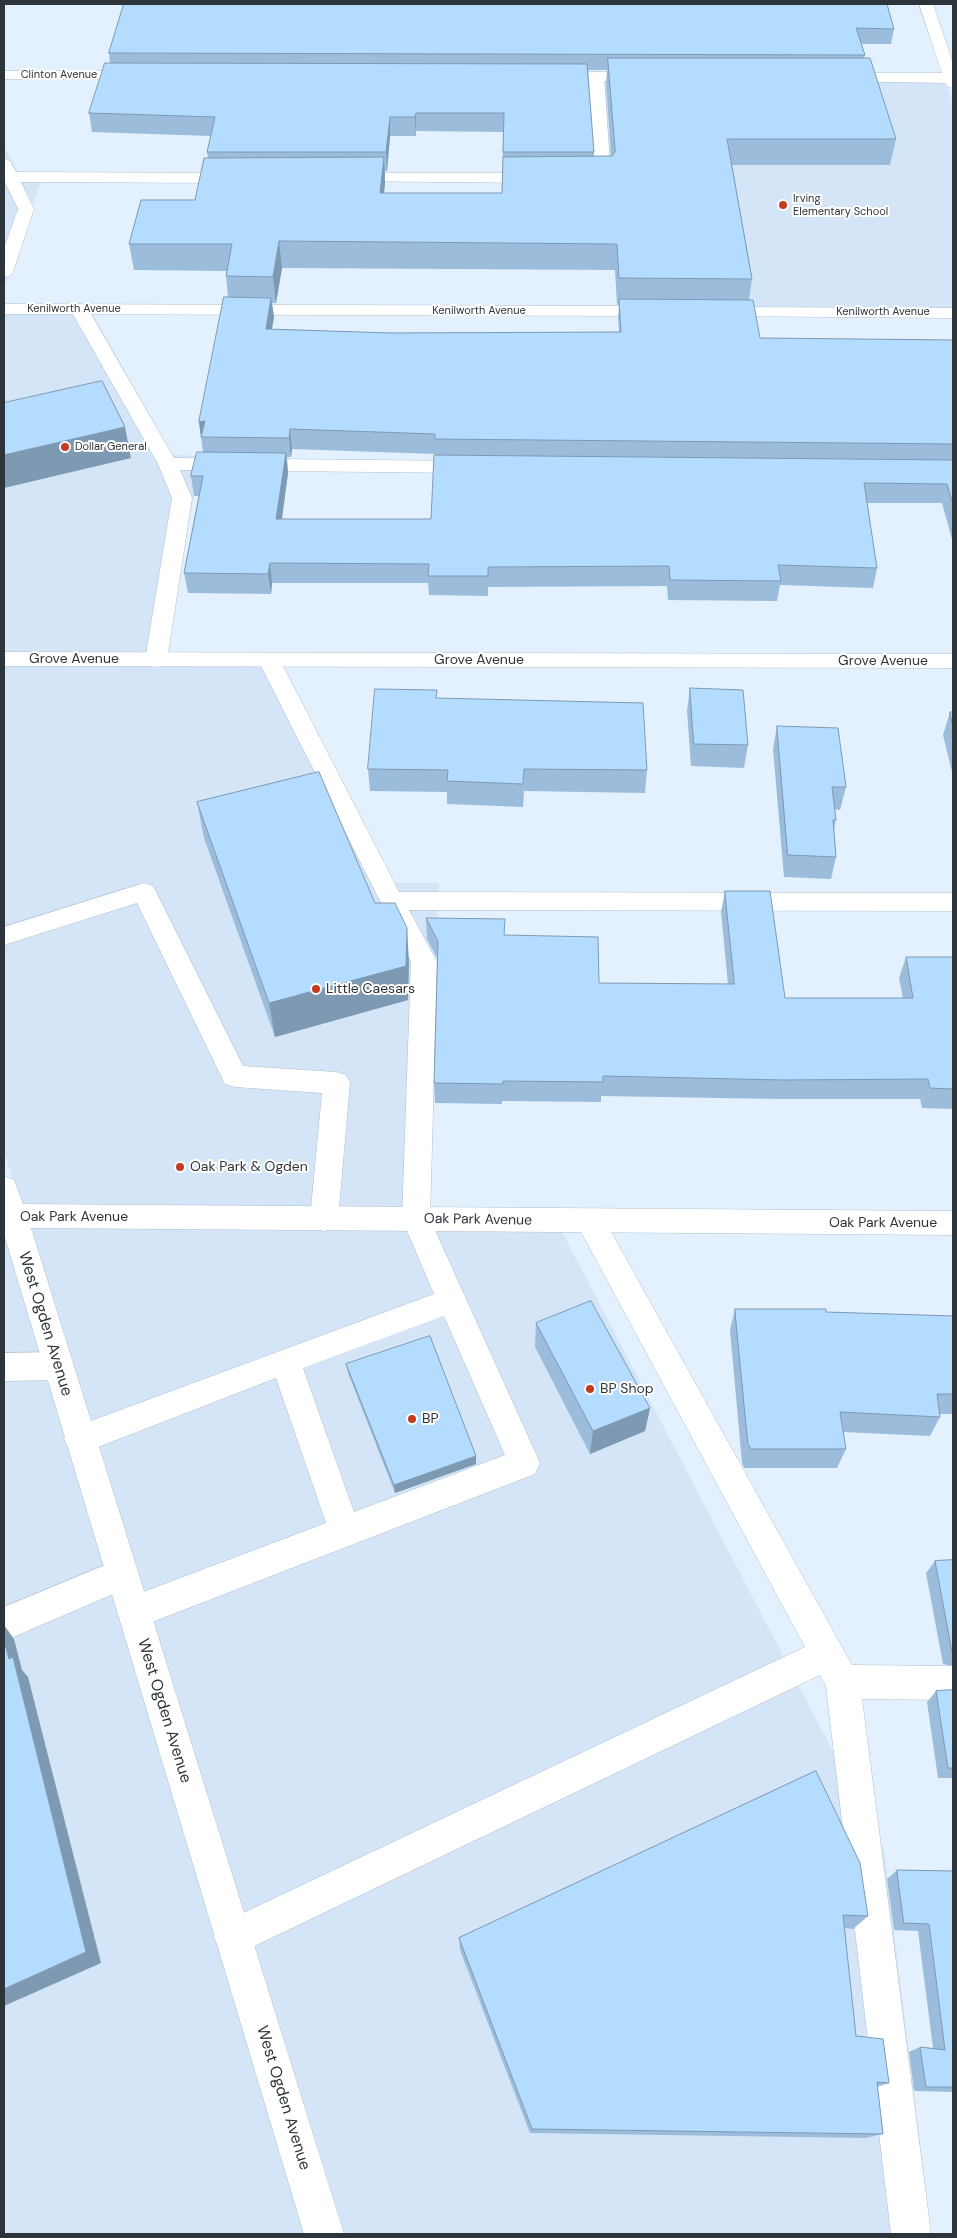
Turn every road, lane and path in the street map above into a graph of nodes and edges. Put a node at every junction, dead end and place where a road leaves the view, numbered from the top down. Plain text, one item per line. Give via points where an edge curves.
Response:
1 (926, 4) edge
2 (4, 75) edge
3 (152, 75) edge
4 (537, 77) edge
5 (596, 77) junction
6 (655, 77) edge
7 (823, 78) edge
8 (952, 80) edge
9 (8, 170) edge
10 (248, 178) edge
11 (327, 178) edge
12 (554, 178) edge
13 (574, 178) edge
14 (4, 272) edge
15 (4, 309) edge
16 (78, 309) junction
17 (674, 312) edge
18 (704, 312) edge
19 (953, 313) edge
20 (168, 464) junction
21 (486, 467) edge
22 (4, 659) edge
23 (156, 660) junction
24 (268, 660) junction
25 (953, 661) edge
26 (391, 901) junction
27 (953, 902) edge
28 (4, 936) edge
29 (7, 1207) edge
30 (324, 1219) junction
31 (416, 1219) junction
32 (590, 1221) junction
33 (953, 1223) edge
34 (453, 1300) junction
35 (285, 1361) junction
36 (58, 1366) junction
37 (4, 1367) edge
38 (80, 1439) junction
39 (345, 1531) junction
40 (122, 1574) junction
41 (134, 1612) junction
42 (4, 1624) edge
43 (835, 1668) junction
44 (953, 1683) edge
45 (234, 1937) junction
46 (324, 2234) edge
47 (911, 2234) edge

1 - 8 street
2 - 3 street, Clinton Avenue
4 - 5 street
5 - 6 street
5 - 13 street via 603,178
7 - 8 street
9 - 10 street
9 - 14 street via 26,209
11 - 12 street
15 - 16 street, Kenilworth Avenue
16 - 17 street, Kenilworth Avenue
16 - 20 street
18 - 19 street, Kenilworth Avenue
20 - 21 street
20 - 23 street via 182,498
22 - 23 street, Grove Avenue
23 - 24 street, Grove Avenue
24 - 25 street, Grove Avenue
24 - 26 street
26 - 27 street
26 - 31 street via 424,962
28 - 30 street via 144,892 235,1076 336,1083
29 - 30 street, Oak Park Avenue
29 - 36 street, West Ogden Avenue
30 - 31 street, Oak Park Avenue
31 - 32 street, Oak Park Avenue
31 - 34 street
32 - 33 street, Oak Park Avenue
32 - 43 street
34 - 35 street
34 - 39 street via 524,1463
35 - 38 street
35 - 39 street
36 - 37 street
36 - 38 street, West Ogden Avenue
38 - 40 street, West Ogden Avenue
39 - 41 street
40 - 41 street, West Ogden Avenue
40 - 42 street
41 - 45 street, West Ogden Avenue
43 - 44 street
43 - 45 street
43 - 47 street
45 - 46 street, West Ogden Avenue

